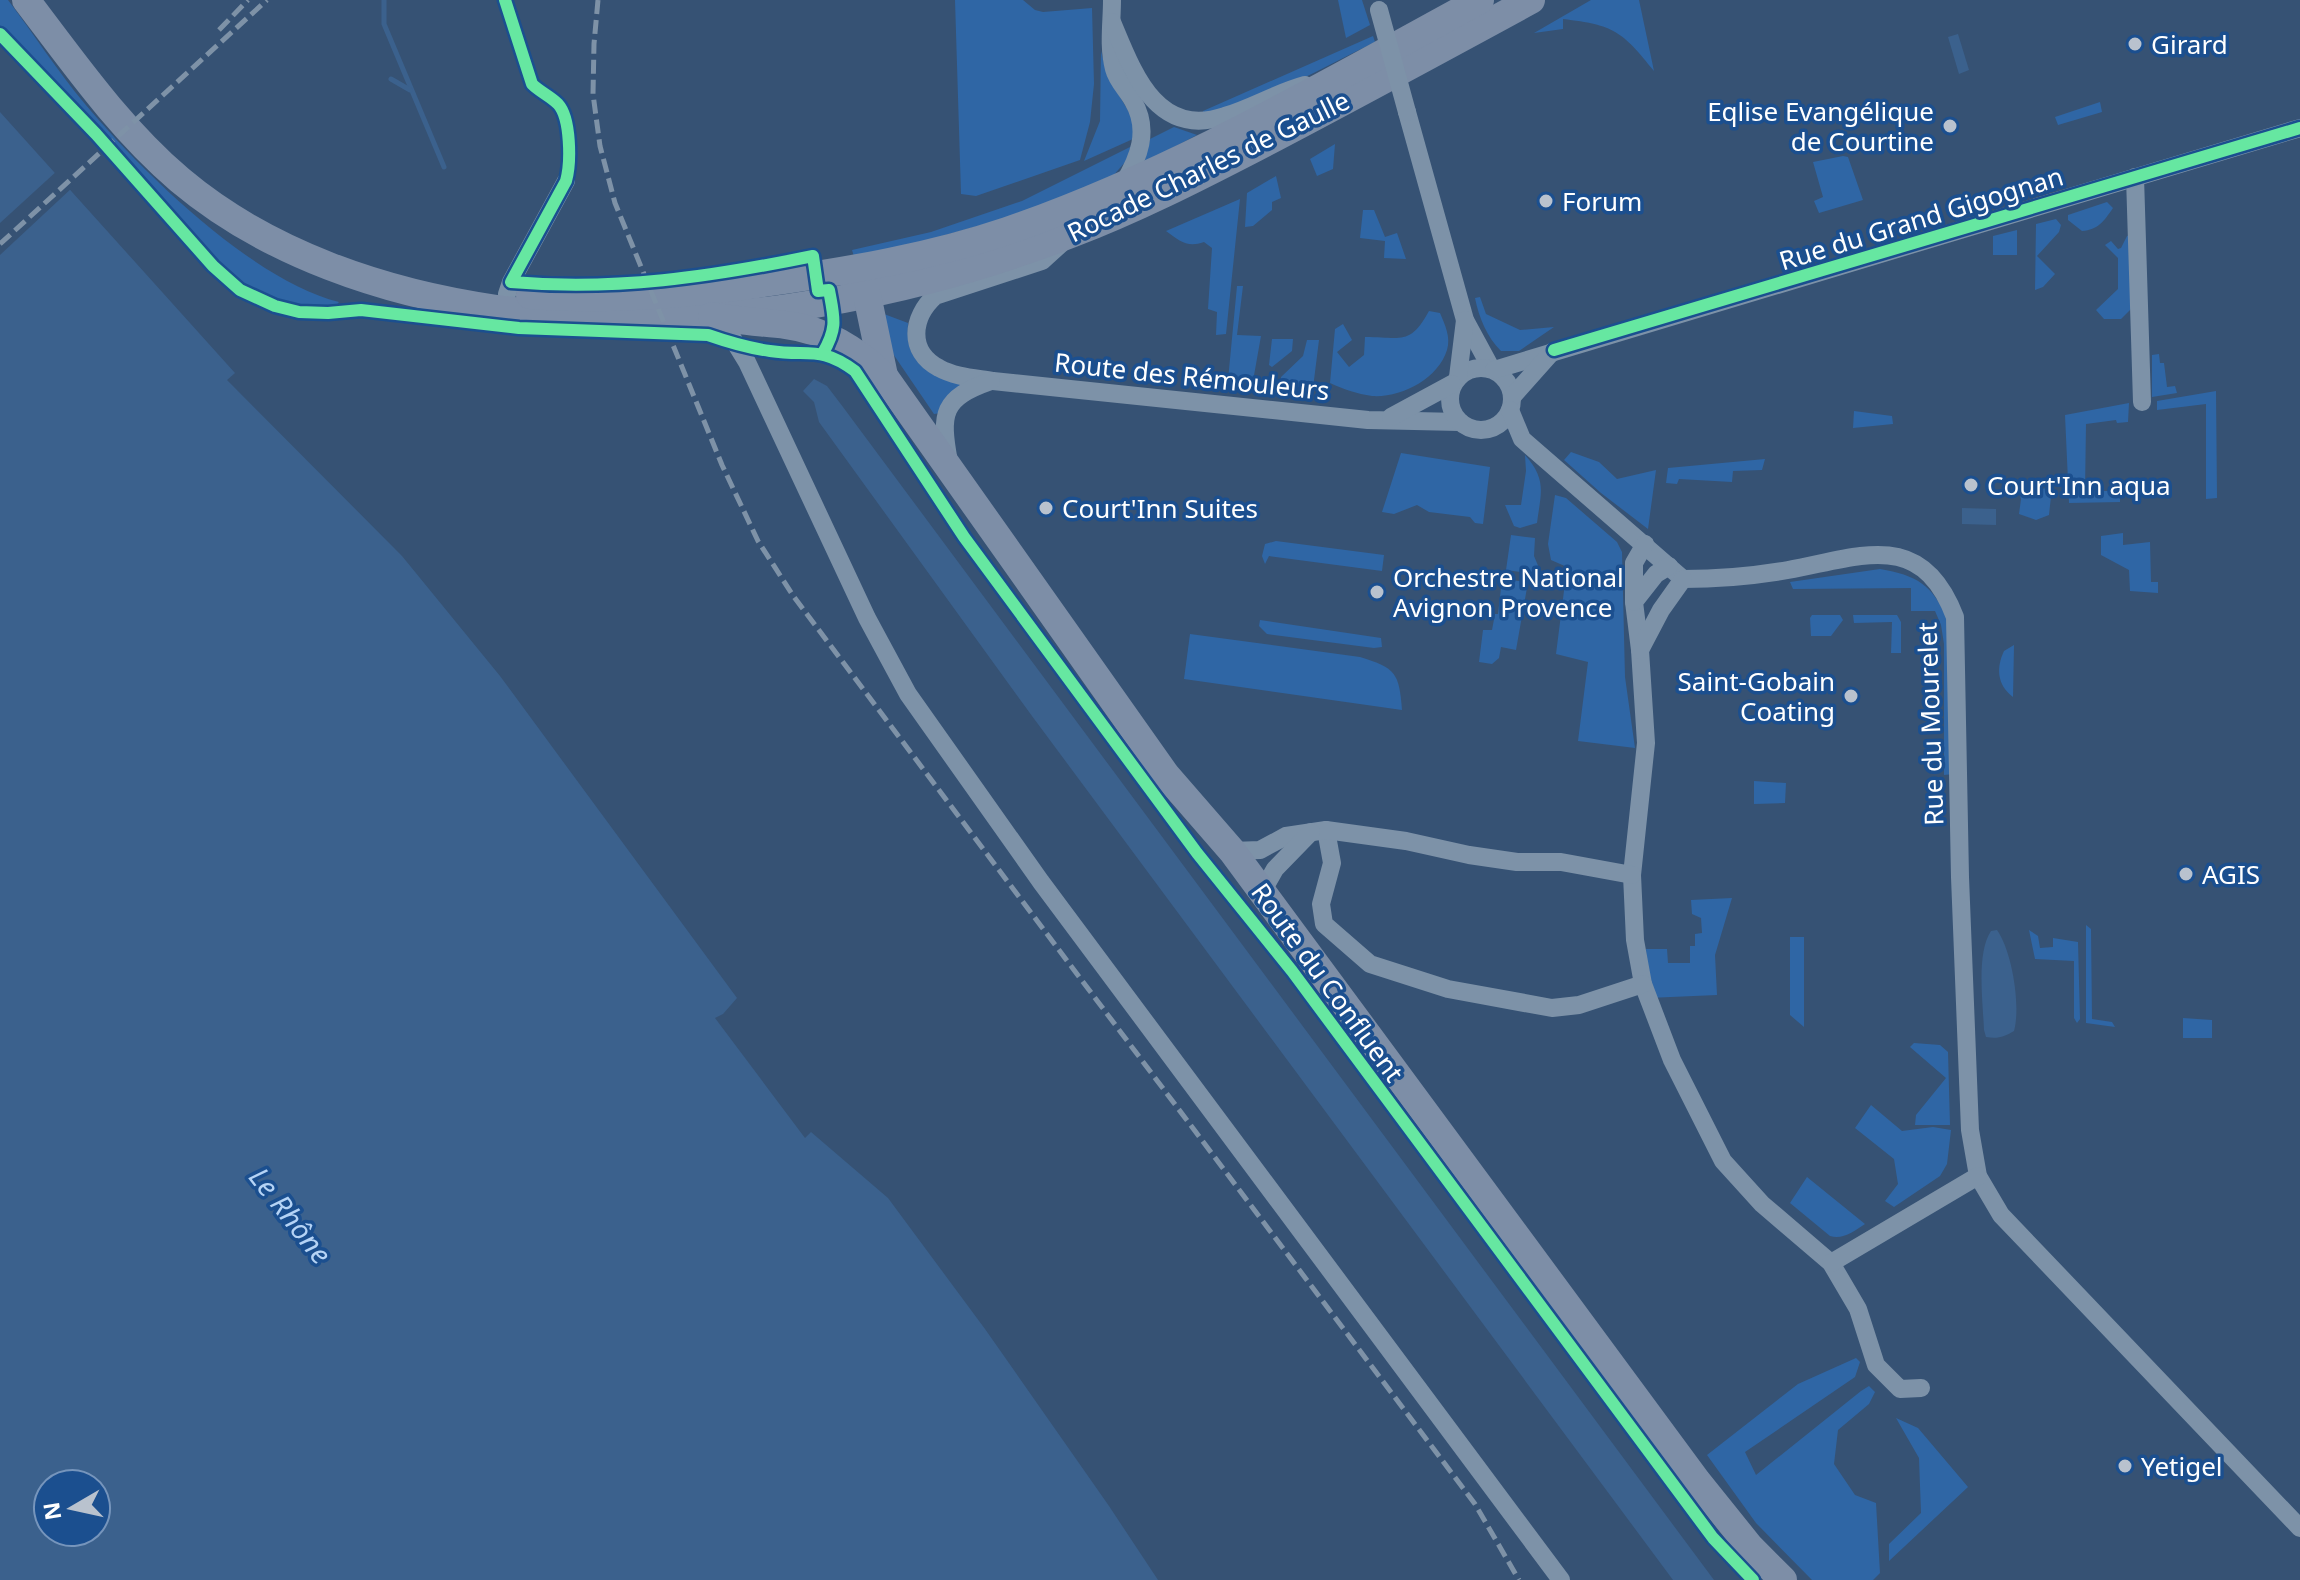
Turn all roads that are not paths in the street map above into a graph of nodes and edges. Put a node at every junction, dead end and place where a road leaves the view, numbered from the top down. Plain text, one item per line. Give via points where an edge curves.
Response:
1 (26, 0) edge
2 (50, 0) edge
3 (1112, 0) edge
4 (1480, 0) edge
5 (1531, 0) edge
6 (1378, 5) edge
7 (1112, 22) junction
8 (1337, 77) junction
9 (2300, 128) edge
10 (2135, 177) junction
11 (566, 181) dead end
12 (1123, 184) junction
13 (1005, 232) junction
14 (1074, 233) junction
15 (827, 274) junction
16 (507, 294) junction
17 (859, 294) junction
18 (1465, 320) junction
19 (720, 323) junction
20 (1554, 350) junction
21 (862, 356) junction
22 (1492, 369) junction
23 (884, 376) junction
24 (1455, 380) junction
25 (993, 381) junction
26 (2142, 402) dead end
27 (1511, 403) junction
28 (1385, 420) junction
29 (1460, 422) junction
30 (1488, 429) junction
31 (1522, 439) junction
32 (950, 469) junction
33 (1645, 544) junction
34 (1669, 566) junction
35 (1683, 579) junction
36 (1634, 602) junction
37 (1640, 650) junction
38 (1318, 831) junction
39 (1232, 851) junction
40 (1632, 875) junction
41 (1262, 892) junction
42 (1643, 984) junction
43 (1978, 1176) junction
44 (1831, 1263) junction
45 (1921, 1388) dead end
46 (2300, 1528) edge
47 (1561, 1580) edge
48 (1783, 1580) edge

1 - 19 main road, Rocade Charles de Gaulle via 106,105 153,155 183,182 270,240 369,280 466,305
2 - 16 main road, Rocade Charles de Gaulle via 133,109 217,187 301,235 362,261
3 - 7 street
4 - 8 main road, Rocade Charles de Gaulle
5 - 14 main road, Rocade Charles de Gaulle via 1203,175
6 - 18 street, bridge
7 - 8 street via 1136,78 1160,108 1180,118 1224,116 1279,92
7 - 12 street via 1115,74 1135,103 1141,129 1139,156
8 - 12 main road, Rocade Charles de Gaulle
9 - 10 street, Rue du Grand Gigognan
10 - 20 street, Rue du Grand Gigognan
10 - 26 street
11 - 16 street
12 - 13 main road, Rocade Charles de Gaulle
13 - 15 main road, Rocade Charles de Gaulle via 906,260
13 - 17 main road via 953,259 878,277
14 - 17 main road, Rocade Charles de Gaulle via 1000,260
14 - 25 street, Route des Rémouleurs via 1042,261 935,296 923,306 916,331 931,364
15 - 16 main road, Rocade Charles de Gaulle via 728,289 611,297
15 - 17 main road via 848,280
17 - 19 main road, Rocade Charles de Gaulle
17 - 21 main road via 850,316
17 - 23 main road
18 - 22 street
18 - 24 street
19 - 21 main road via 788,325 819,333
19 - 47 street via 747,362 908,694 1041,882
20 - 22 street, Rue du Grand Gigognan
20 - 27 street
21 - 23 main road
22 - 24 street via 1473,368
22 - 27 street via 1507,381
23 - 32 main road, Route du Confluent
24 - 28 street
24 - 29 street via 1450,405
25 - 28 street, Route des Rémouleurs
25 - 32 street via 963,391 951,405 944,421
27 - 30 street via 1501,422
27 - 31 street
28 - 29 street, Route des Rémouleurs
29 - 30 street
30 - 31 street
31 - 33 street
32 - 39 main road, Route du Confluent via 1166,775
33 - 34 street
33 - 36 street via 1634,563
34 - 35 street
34 - 36 street
35 - 37 street
35 - 43 street, Rue du Mourelet via 1745,577 1881,554 1928,571 1947,596 1955,617 1962,938 1970,1130
36 - 37 street
37 - 40 street via 1646,743
38 - 39 street via 1286,836 1260,850
38 - 40 street
38 - 41 street via 1275,869
38 - 42 street via 1332,863 1321,904 1324,924 1370,964 1448,989 1552,1008
39 - 41 main road, Route du Confluent
40 - 42 street
41 - 48 main road, Route du Confluent via 1697,1481
42 - 44 street via 1672,1060 1723,1161 1762,1204
43 - 44 street
43 - 46 street via 2001,1215
44 - 45 street via 1858,1309 1876,1365 1900,1389

